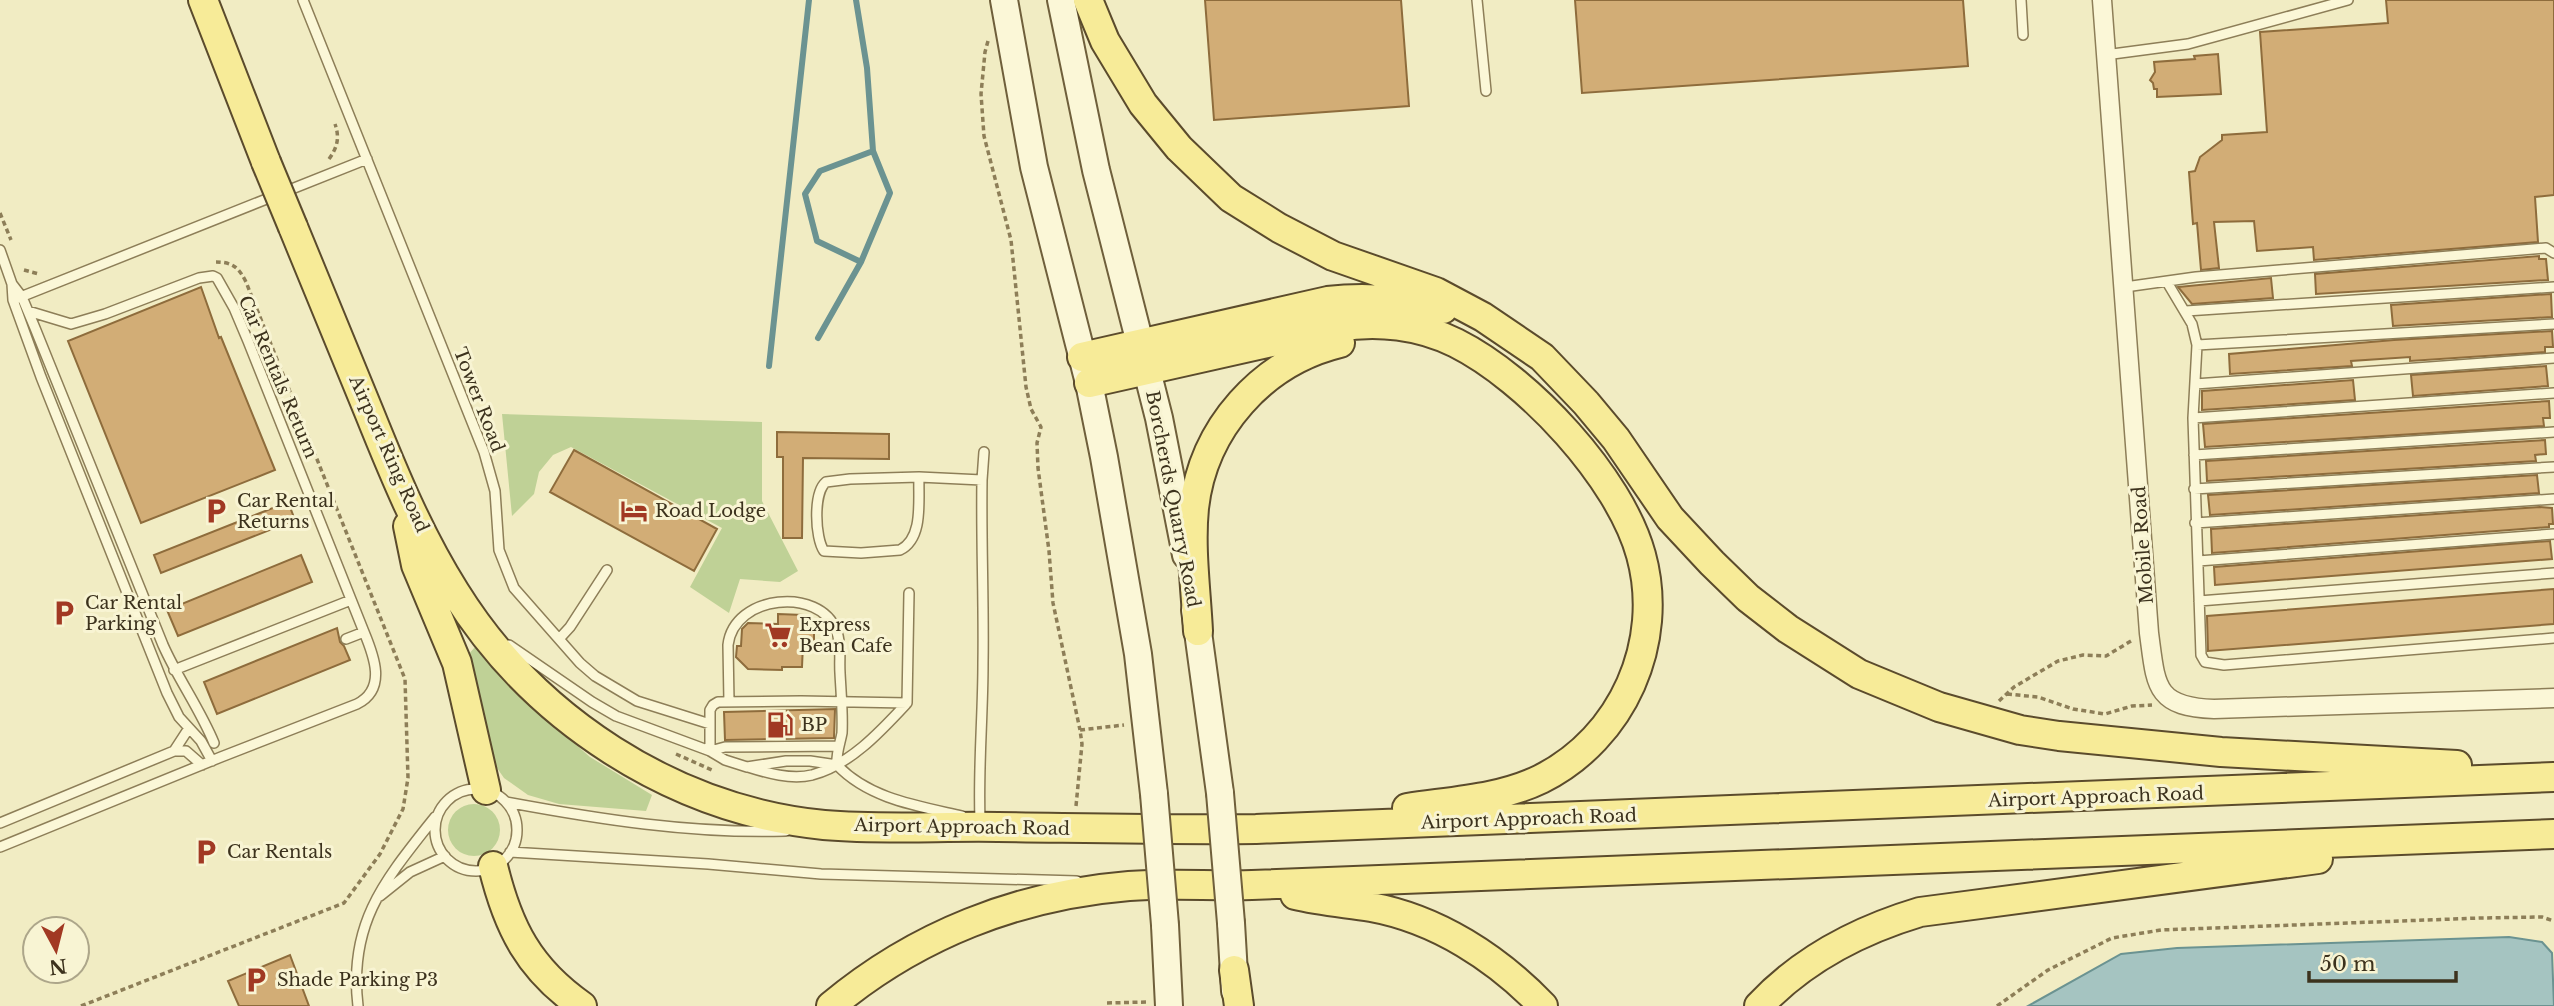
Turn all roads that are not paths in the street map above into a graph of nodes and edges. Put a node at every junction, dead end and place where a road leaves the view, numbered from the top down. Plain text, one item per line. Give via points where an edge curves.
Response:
1 (203, 0) edge
2 (303, 0) edge
3 (1004, 0) edge
4 (1061, 0) edge
5 (1088, 0) edge
6 (1477, 0) edge
7 (2021, 0) edge
8 (2102, 0) edge
9 (2348, 0) edge
10 (2023, 35) dead end
11 (2105, 55) junction
12 (1486, 91) dead end
13 (367, 159) junction
14 (0, 250) edge
15 (2554, 253) edge
16 (2167, 282) junction
17 (2124, 287) junction
18 (2554, 287) edge
19 (17, 298) junction
20 (28, 311) junction
21 (2186, 311) junction
22 (2554, 324) edge
23 (1502, 331) junction
24 (2197, 345) junction
25 (1144, 356) junction
26 (2554, 358) edge
27 (1085, 370) junction
28 (2195, 384) junction
29 (1522, 390) junction
30 (2554, 393) edge
31 (2193, 418) junction
32 (2554, 432) edge
33 (984, 452) dead end
34 (2194, 455) junction
35 (2554, 467) edge
36 (919, 477) junction
37 (982, 480) junction
38 (2194, 489) junction
39 (403, 496) junction
40 (2554, 499) edge
41 (2195, 523) junction
42 (2554, 534) edge
43 (2198, 561) junction
44 (607, 570) dead end
45 (2554, 573) edge
46 (909, 593) dead end
47 (351, 600) junction
48 (2199, 601) junction
49 (482, 631) junction
50 (1198, 631) junction
51 (364, 632) junction
52 (2554, 638) edge
53 (345, 639) dead end
54 (559, 639) junction
55 (174, 670) junction
56 (2554, 698) edge
57 (729, 702) junction
58 (842, 702) junction
59 (907, 703) junction
60 (710, 724) junction
61 (189, 728) junction
62 (214, 743) dead end
63 (839, 746) junction
64 (174, 751) junction
65 (710, 751) junction
66 (212, 761) junction
67 (2554, 762) edge
68 (202, 765) junction
69 (837, 765) junction
70 (747, 766) junction
71 (2554, 777) edge
72 (496, 796) junction
73 (438, 814) junction
74 (0, 823) edge
75 (990, 823) junction
76 (836, 825) junction
77 (1256, 829) junction
78 (2554, 834) edge
79 (2516, 836) junction
80 (0, 847) edge
81 (445, 856) junction
82 (501, 859) junction
83 (1252, 885) junction
84 (1131, 886) junction
85 (376, 899) junction
86 (1234, 970) joint
87 (1160, 1004) edge
88 (358, 1006) edge
89 (582, 1006) edge
90 (831, 1006) edge
91 (1237, 1006) edge
92 (1543, 1006) edge
93 (1759, 1006) edge

1 - 39 main road, Airport Ring Road, bridge
2 - 13 lane, Tower Road
3 - 27 main road via 1034,167
4 - 25 main road, Borcherds Quarry Road via 1096,170
5 - 23 main road via 1105,41 1143,104 1179,148 1231,198 1333,256 1436,292
6 - 12 lane
7 - 10 lane
8 - 11 street, Mobile Road
9 - 11 lane via 2188,44
11 - 17 street, Mobile Road
13 - 19 lane
13 - 54 lane, Tower Road via 484,452 495,491 505,570 514,588
14 - 19 lane
15 - 16 lane via 2546,248
16 - 17 lane
16 - 21 lane
17 - 56 street, Mobile Road via 2149,633 2156,679 2171,701 2214,709
18 - 21 lane
19 - 20 lane
19 - 61 lane via 41,377 167,693
20 - 47 lane, Car Rentals Return via 71,324 199,278 217,278 248,341
20 - 55 lane
21 - 24 lane
22 - 24 lane
23 - 25 main road via 1429,306 1359,298 1318,302
23 - 67 main road via 1542,357 1569,383 1616,439 1670,518 1748,597 1830,656 1895,691 1988,722 2059,736 2221,752 2447,765
24 - 28 lane
25 - 27 main road
25 - 29 main road via 1338,327 1407,327 1474,353
25 - 50 main road, Borcherds Quarry Road via 1175,494
26 - 28 lane
27 - 87 main road, bridge via 1136,641 1165,925
28 - 31 lane
29 - 50 main road via 1487,366 1448,349 1385,338 1349,340 1322,348 1272,374 1223,426 1200,478 1193,520
29 - 77 main road via 1593,465 1637,541 1647,586 1646,632 1634,677 1620,705 1580,752 1542,778 1513,790
30 - 31 lane
31 - 34 lane
32 - 34 lane
33 - 37 lane
34 - 38 lane
35 - 38 lane
36 - 36 lane via 826,482 819,491 817,508 821,548 849,553 906,547 914,537
36 - 37 lane
37 - 75 lane via 978,788
38 - 41 lane
39 - 49 main road, Airport Ring Road via 447,579
39 - 72 main road via 416,565 457,663
40 - 41 lane
41 - 43 lane
42 - 43 lane
43 - 48 lane
44 - 54 lane
45 - 48 lane
46 - 59 lane
47 - 51 lane, Car Rentals Return
47 - 55 lane
48 - 52 lane via 2202,659 2216,665
49 - 65 lane via 616,716
49 - 76 main road, Airport Ring Road via 557,710 645,770 731,805
50 - 86 main road, Borcherds Quarry Road, bridge via 1220,793
51 - 53 lane
51 - 66 lane, Car Rentals Return via 376,680 366,700
54 - 60 lane, Tower Road via 613,689
55 - 62 lane
57 - 58 lane
57 - 58 lane via 728,645 737,621 760,606 802,603 821,610 838,632
57 - 60 lane via 713,705
58 - 59 lane
58 - 63 lane
59 - 69 lane via 883,729
60 - 65 lane
61 - 64 lane
61 - 66 lane
63 - 65 lane
63 - 69 lane
64 - 68 lane via 186,751
64 - 74 lane
65 - 70 lane
66 - 68 lane, Car Rentals Return
68 - 80 lane, Car Rentals Return
69 - 70 lane via 786,761
69 - 70 lane via 810,776 774,775
69 - 75 lane via 883,795
71 - 77 main road, Airport Approach Road
72 - 73 lane via 469,789 446,802
72 - 76 lane, Airport Approach Road via 574,815 720,831
72 - 82 lane via 515,818 517,830
73 - 81 lane via 435,832
73 - 85 lane via 392,871
75 - 76 main road, Airport Approach Road
75 - 77 main road, Airport Approach Road via 1125,830
78 - 79 main road
79 - 83 main road
79 - 93 main road via 1920,912 1833,948
81 - 82 lane via 455,865 480,870
81 - 85 lane via 410,872
82 - 84 lane via 681,862 821,874
82 - 89 main road via 500,894 514,932 542,972
83 - 84 main road
83 - 92 main road via 1372,907 1420,921 1472,947
84 - 90 main road via 1052,897 976,919 904,954
85 - 88 lane via 356,960
86 - 91 main road

